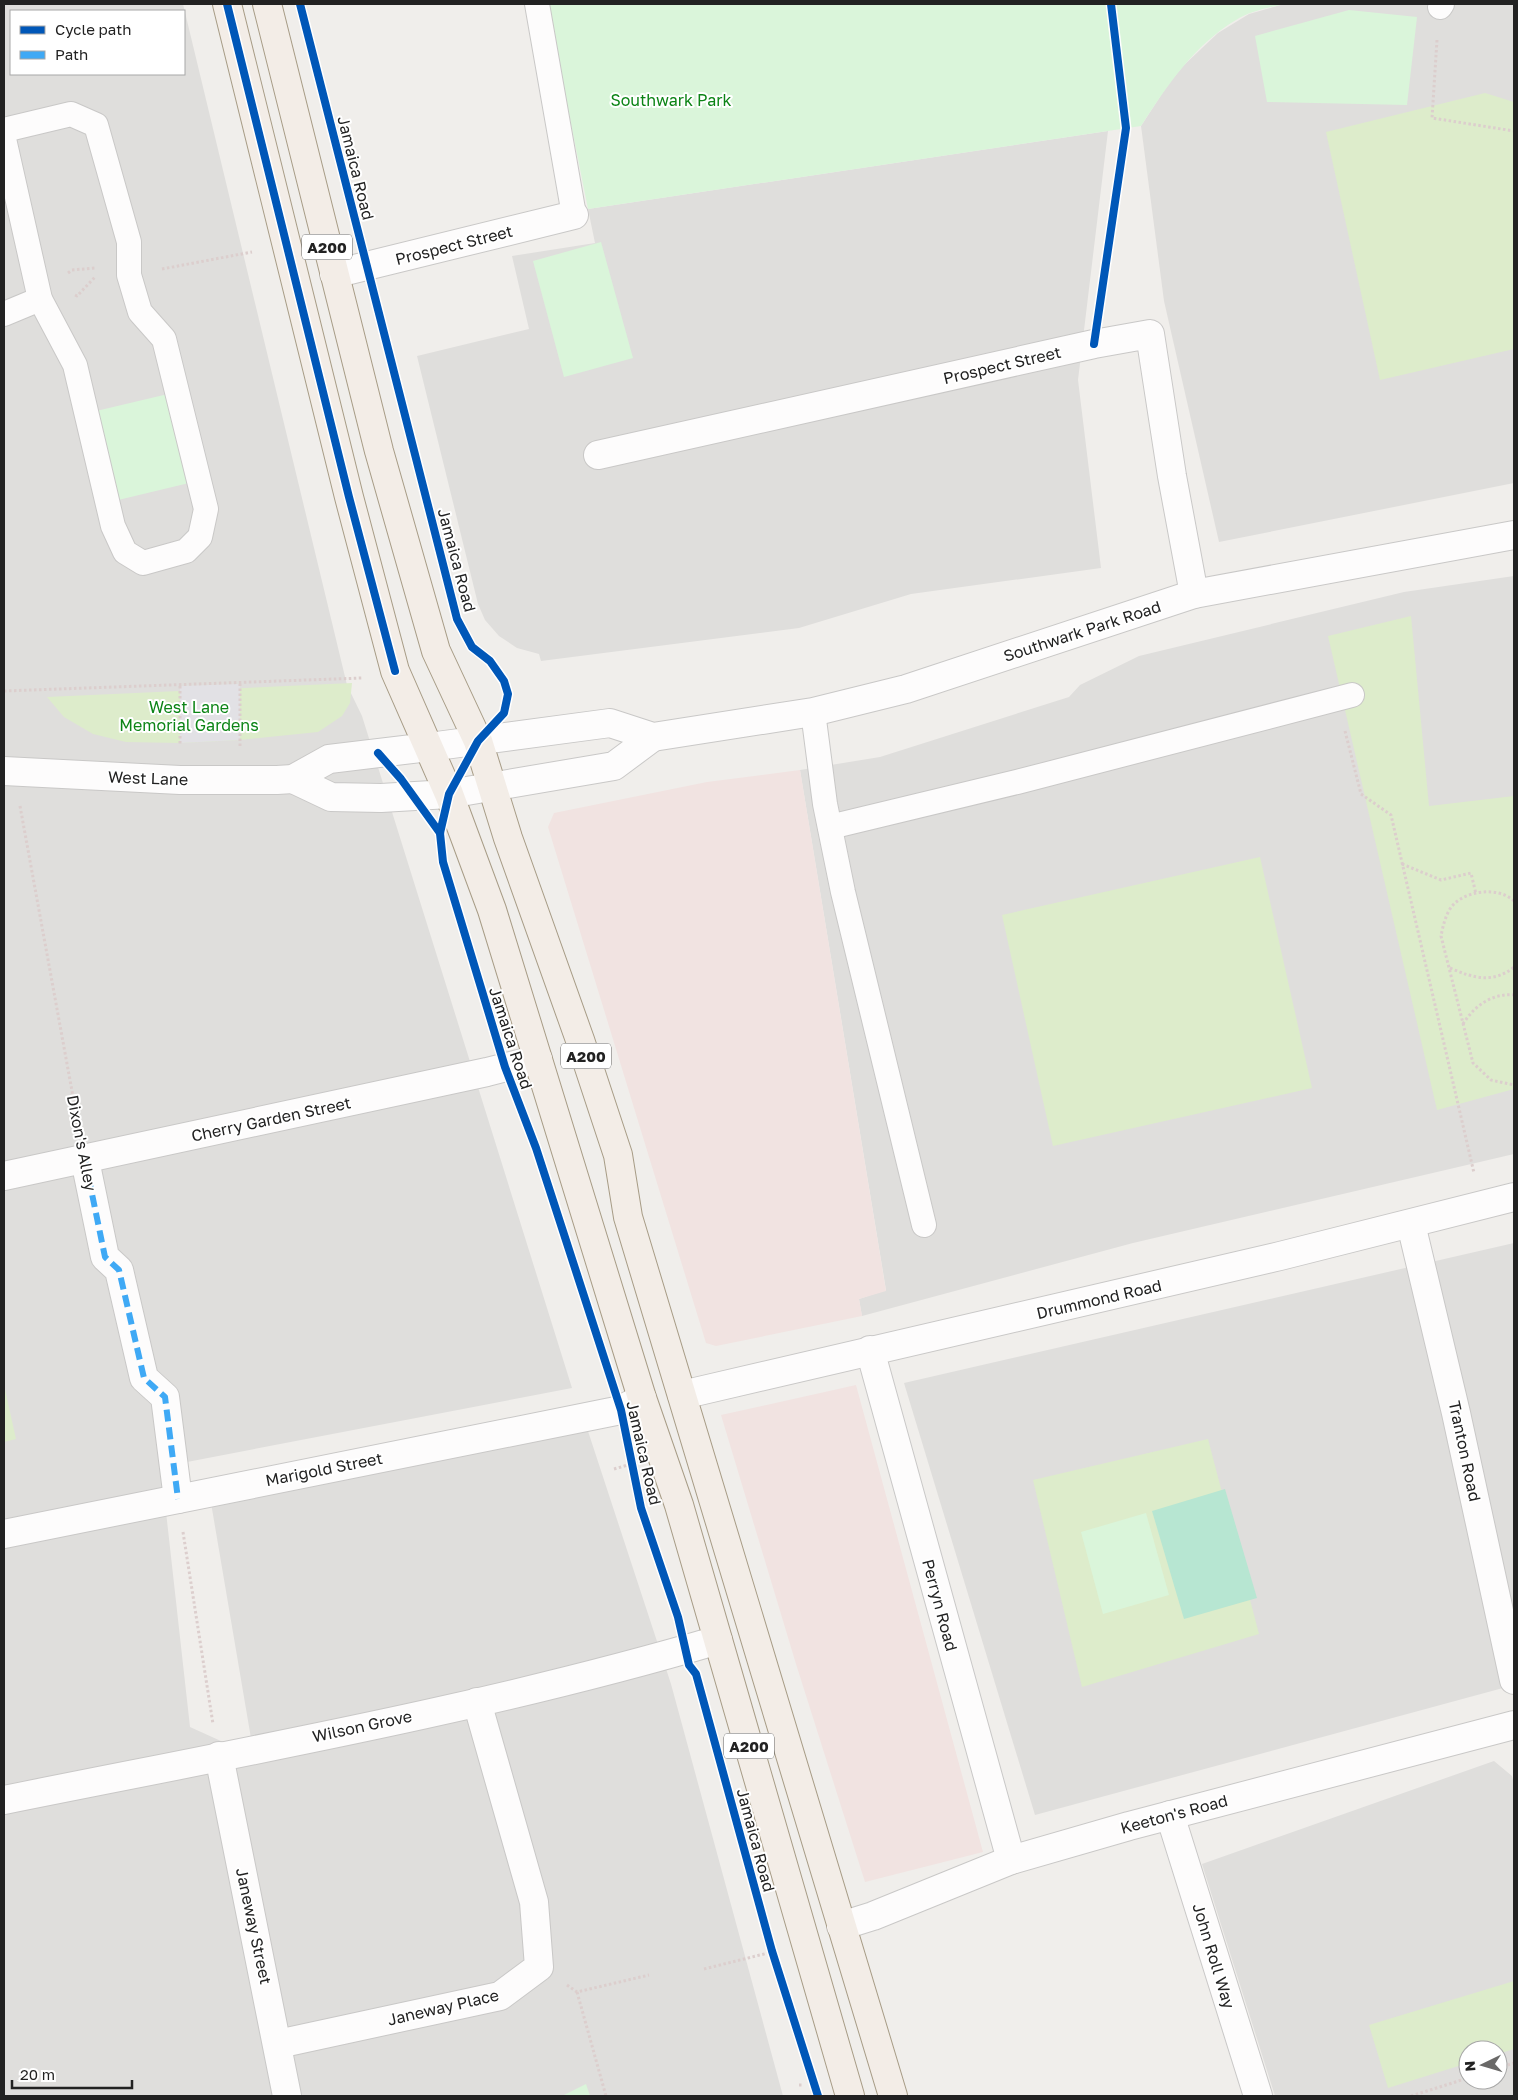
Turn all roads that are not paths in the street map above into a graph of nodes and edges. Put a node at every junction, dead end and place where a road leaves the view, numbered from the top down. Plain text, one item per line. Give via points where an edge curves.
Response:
1 (227, 4) edge
2 (267, 4) edge
3 (537, 4) edge
4 (4, 130) edge
5 (4, 139) edge
6 (574, 215) joint
7 (334, 274) junction
8 (40, 299) junction
9 (4, 314) edge
10 (598, 455) dead end
11 (1514, 535) edge
12 (1194, 594) junction
13 (1344, 697) road end
14 (813, 712) junction
15 (653, 737) junction
16 (478, 741) junction
17 (428, 747) junction
18 (4, 771) edge
19 (293, 779) junction
20 (491, 786) junction
21 (449, 794) junction
22 (830, 827) junction
23 (538, 1059) junction
24 (85, 1160) junction
25 (4, 1176) edge
26 (1514, 1197) edge
27 (1410, 1224) junction
28 (924, 1225) dead end
29 (870, 1350) junction
30 (682, 1395) junction
31 (631, 1404) junction
32 (178, 1499) junction
33 (4, 1534) edge
34 (718, 1640) junction
35 (1514, 1680) edge
36 (477, 1702) junction
37 (1514, 1726) edge
38 (219, 1756) junction
39 (4, 1800) edge
40 (1170, 1815) junction
41 (1011, 1860) junction
42 (841, 1926) junction
43 (278, 2044) junction
44 (288, 2096) edge
45 (850, 2096) edge
46 (893, 2096) edge
47 (1258, 2096) edge

1 - 17 main road, Jamaica Road / A200 via 395,671
2 - 7 main road, A200
3 - 6 lane
4 - 8 lane via 71,114 96,125 129,242 129,275 140,312 164,339 206,509 200,537 186,551 143,563 125,552 113,526 74,365
5 - 8 lane
6 - 7 street, Prospect Street
7 - 16 main road, A200 via 379,451 436,652
8 - 9 lane
10 - 12 street, Prospect Street via 1150,334
11 - 12 street, Southwark Park Road
12 - 14 street, Southwark Park Road via 906,689
13 - 22 lane
14 - 15 street, Southwark Park Road
14 - 22 lane
15 - 16 street, Southwark Park Road via 610,722
15 - 20 street, Southwark Park Road via 614,766
16 - 17 street, Southwark Park Road
16 - 20 main road, A200
17 - 19 street, West Lane via 329,759
17 - 21 main road, Jamaica Road / A200
18 - 19 street, West Lane via 180,780
19 - 21 street, West Lane via 331,797
20 - 21 street, Southwark Park Road
20 - 30 main road, A200 via 618,1154 628,1217
21 - 23 main road, Jamaica Road / A200 via 489,903
22 - 28 lane via 842,892
23 - 24 street, Cherry Garden Street
23 - 31 main road, Jamaica Road / A200
24 - 25 street, Cherry Garden Street
24 - 32 street, Dixon's Alley via 105,1256 119,1270 144,1378 166,1397
26 - 27 street, Drummond Road
27 - 29 street, Drummond Road via 969,1330
27 - 35 street, Tranton Road via 1456,1412
29 - 30 street, Drummond Road
29 - 41 street, Perryn Road
30 - 42 main road, A200
31 - 32 street, Marigold Street via 584,1417
31 - 34 main road, Jamaica Road / A200 via 679,1505
32 - 33 street, Marigold Street
34 - 36 street, Wilson Grove
34 - 45 main road, Jamaica Road / A200
36 - 38 street, Wilson Grove
36 - 43 street, Janeway Place via 534,1902 539,1967 500,1996
37 - 40 street, Keeton's Road
38 - 39 street, Wilson Grove
38 - 43 street, Janeway Street
40 - 41 street, Keeton's Road
40 - 47 street, John Roll Way
41 - 42 street, Keeton's Road
42 - 46 main road, A200
43 - 44 street, Janeway Street

